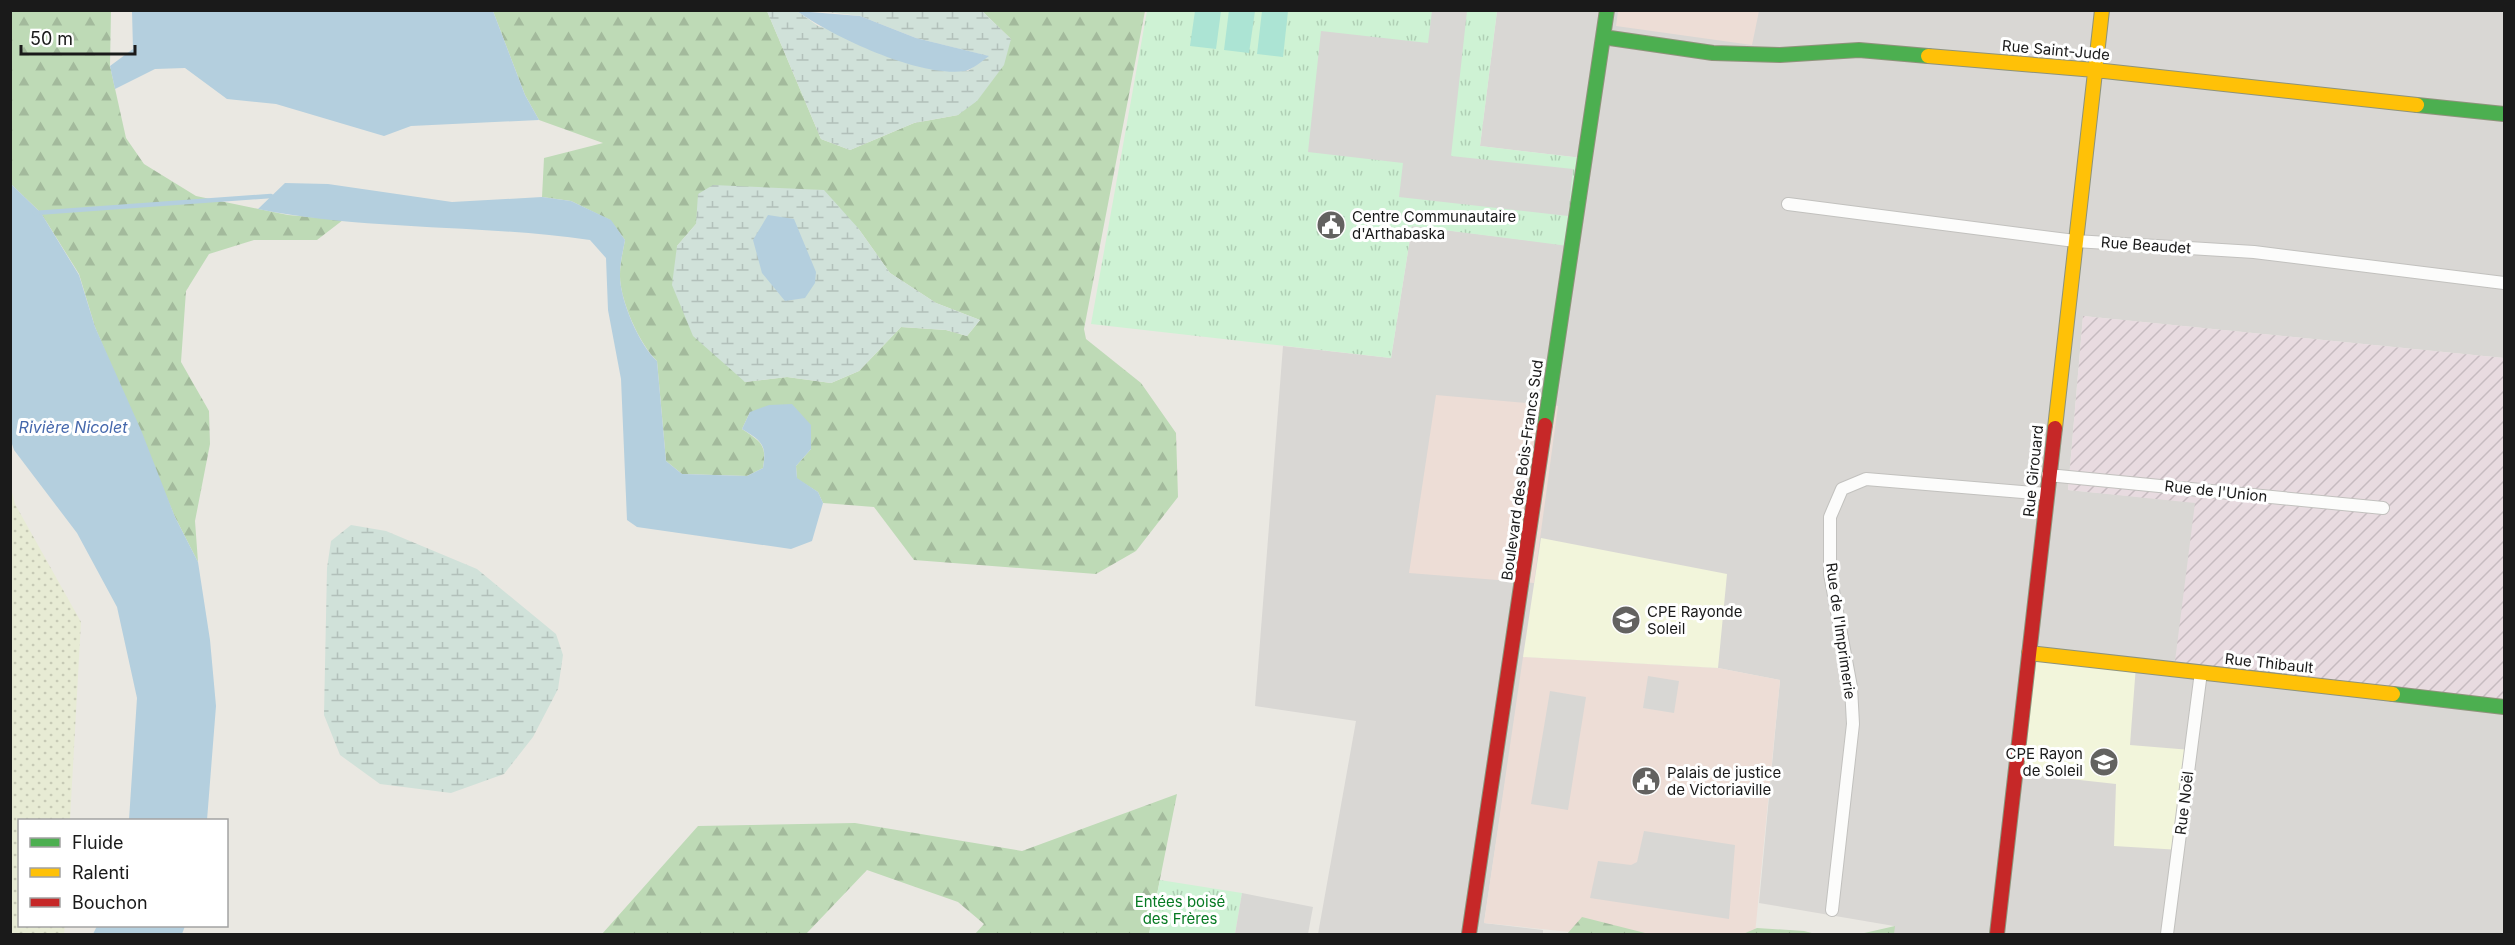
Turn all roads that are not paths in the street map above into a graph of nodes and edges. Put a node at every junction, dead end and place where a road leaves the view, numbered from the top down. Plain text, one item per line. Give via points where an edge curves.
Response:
1 (1607, 10) edge
2 (2102, 10) edge
3 (1603, 37) junction
4 (2095, 70) junction
5 (2505, 114) edge
6 (1788, 204) dead end
7 (2075, 241) junction
8 (2505, 283) edge
9 (2048, 475) junction
10 (2047, 494) junction
11 (2383, 508) dead end
12 (2029, 653) junction
13 (2201, 672) junction
14 (2505, 707) edge
15 (1832, 910) dead end
16 (1469, 934) edge
17 (1997, 934) edge
18 (2167, 934) edge

1 - 3 street, Boulevard des Bois-Francs Sud
2 - 4 street, Rue Girouard
3 - 4 street, Rue Saint-Jude via 1713,53 1780,55 1859,50
3 - 16 street, Boulevard des Bois-Francs Sud
4 - 5 street, Rue Saint-Jude
4 - 7 street, Rue Girouard
6 - 7 street, Rue Beaudet
7 - 8 street, Rue Beaudet via 2253,252
7 - 9 street, Rue Girouard
9 - 10 street, Rue Girouard
9 - 11 street, Rue de l'Union
10 - 12 street, Rue Girouard
10 - 15 street, Rue de l'Imprimerie via 1866,479 1842,489 1835,500 1830,517 1830,574 1851,687 1853,724
12 - 13 street, Rue Thibault
12 - 17 street, Rue Girouard
13 - 14 street, Rue Thibault
13 - 18 street, Rue Noël

